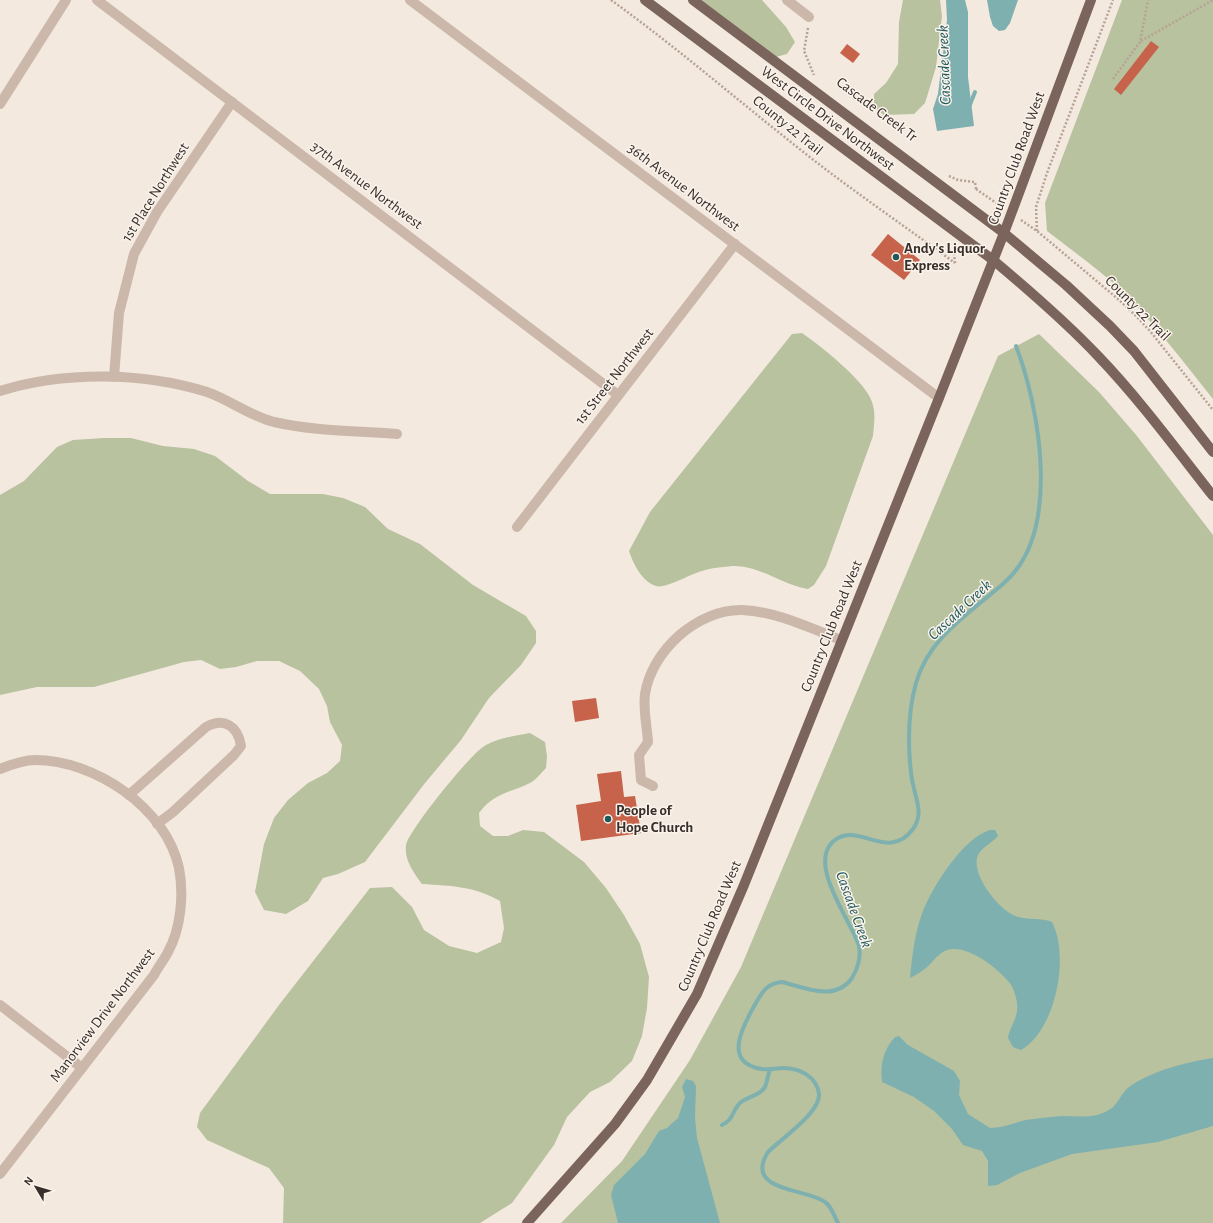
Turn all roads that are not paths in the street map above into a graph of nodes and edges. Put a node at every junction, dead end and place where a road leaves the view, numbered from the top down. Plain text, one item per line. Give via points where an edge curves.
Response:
1 (66, 0) edge
2 (97, 0) edge
3 (410, 0) edge
4 (645, 0) edge
5 (693, 0) edge
6 (787, 0) edge
7 (1091, 0) edge
8 (809, 17) road end
9 (232, 102) junction
10 (0, 104) edge
11 (1004, 233) junction
12 (734, 244) junction
13 (993, 260) junction
14 (114, 377) junction
15 (0, 391) edge
16 (618, 395) junction
17 (939, 398) junction
18 (397, 434) dead end
19 (1213, 452) edge
20 (1213, 496) edge
21 (517, 527) dead end
22 (841, 640) junction
23 (0, 769) edge
24 (653, 786) dead end
25 (129, 795) junction
26 (157, 824) junction
27 (0, 1005) edge
28 (82, 1068) junction
29 (0, 1174) edge
30 (527, 1223) edge

1 - 10 street
2 - 9 street, 37th Avenue Northwest
3 - 12 street, 36th Avenue Northwest
4 - 13 main road, West Circle Drive Northwest
5 - 11 main road, West Circle Drive Northwest
6 - 8 street
7 - 11 main road, Country Club Road West
9 - 14 street, 1st Place Northwest via 157,212 134,254 119,313
9 - 16 street, 37th Avenue Northwest
11 - 13 main road, Country Club Road West
11 - 19 main road, West Circle Drive Northwest via 1110,326 1154,376
12 - 16 street, 1st Street Northwest
12 - 17 street, 36th Avenue Northwest
13 - 17 main road, Country Club Road West
13 - 20 main road, West Circle Drive Northwest via 1058,316 1099,357
14 - 15 street via 74,378
14 - 18 street via 184,386 208,393 271,421 297,427
16 - 21 street, 1st Street Northwest
17 - 22 main road, Country Club Road West
22 - 24 street via 754,611 728,611 691,626 670,644 652,672 645,694 648,742 639,755 641,780
22 - 30 main road, Country Club Road West via 744,885 697,994 647,1080 616,1124
23 - 25 street, Manorview Drive Northwest via 34,760 59,762 104,778
25 - 26 street, Manorview Drive Northwest
25 - 26 street via 206,727 215,722 224,723 234,730 240,737 241,746 234,756
26 - 28 street, Manorview Drive Northwest via 171,847 179,868 181,895 176,929 169,951 154,975
27 - 28 street
28 - 29 street, Manorview Drive Northwest

